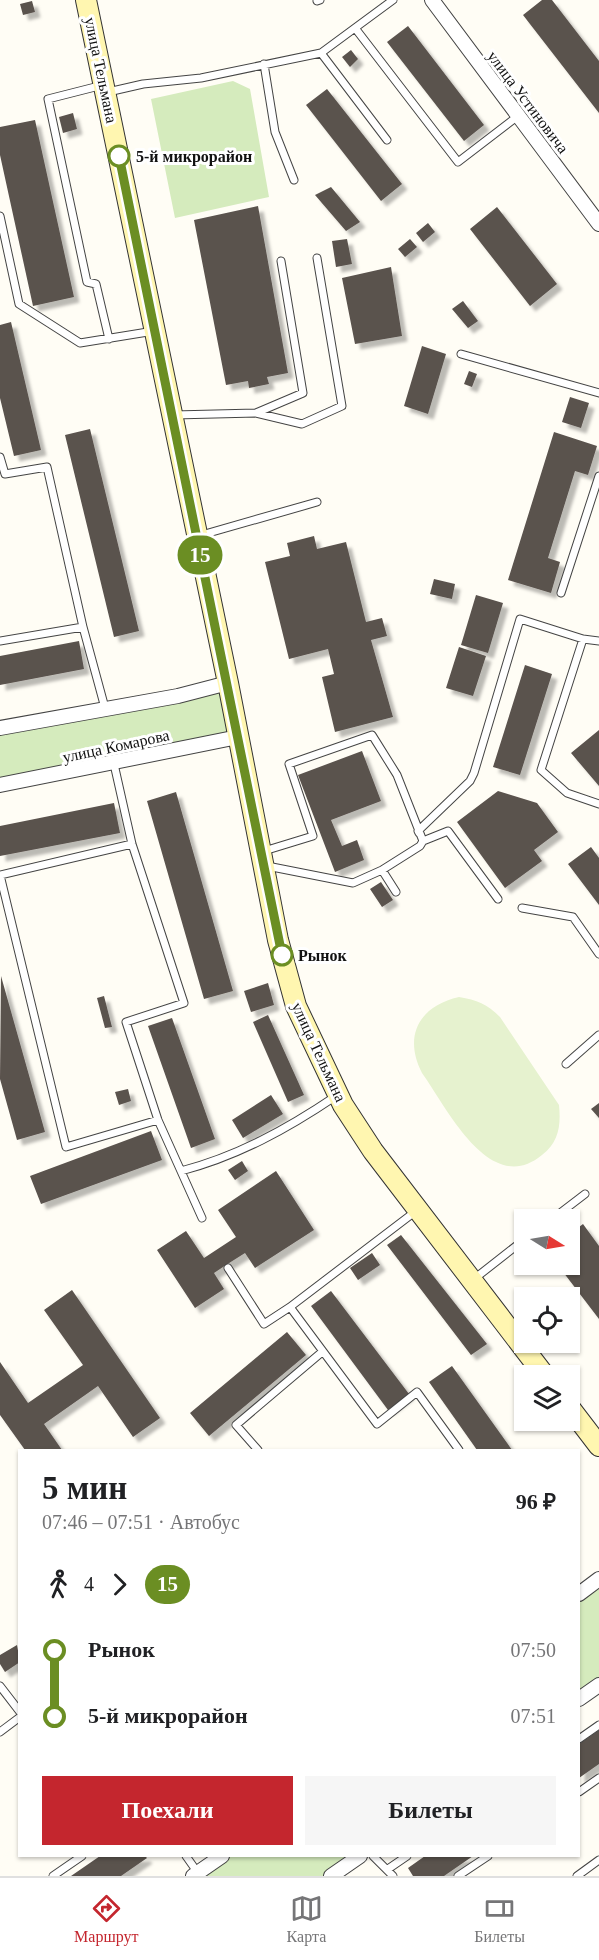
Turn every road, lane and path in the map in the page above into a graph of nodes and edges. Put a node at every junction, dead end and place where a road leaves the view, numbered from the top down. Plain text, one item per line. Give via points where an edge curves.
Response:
1 (86, 0) edge
2 (393, 0) edge
3 (432, 0) edge
4 (355, 28) junction
5 (321, 53) junction
6 (264, 64) junction
7 (104, 89) junction
8 (518, 116) junction
9 (387, 140) dead end
10 (294, 180) dead end
11 (0, 216) edge
12 (599, 224) edge
13 (317, 258) dead end
14 (282, 261) dead end
15 (154, 331) junction
16 (109, 339) junction
17 (461, 354) dead end
18 (599, 393) edge
19 (256, 413) junction
20 (171, 415) junction
21 (0, 457) edge
22 (599, 476) edge
23 (316, 502) dead end
24 (196, 536) junction
25 (561, 593) dead end
26 (83, 627) junction
27 (583, 639) junction
28 (0, 641) edge
29 (599, 641) edge
30 (228, 682) junction
31 (105, 708) junction
32 (0, 728) edge
33 (238, 737) junction
34 (114, 764) junction
35 (0, 785) edge
36 (599, 804) edge
37 (418, 831) junction
38 (423, 841) junction
39 (132, 844) junction
40 (263, 858) junction
41 (382, 870) junction
42 (396, 892) dead end
43 (498, 899) dead end
44 (522, 908) dead end
45 (599, 954) edge
46 (599, 1035) edge
47 (566, 1064) dead end
48 (338, 1095) junction
49 (158, 1120) junction
50 (181, 1171) junction
51 (585, 1194) dead end
52 (565, 1209) edge
53 (418, 1210) junction
54 (202, 1218) dead end
55 (514, 1248) edge
56 (228, 1268) dead end
57 (472, 1281) junction
58 (290, 1307) junction
59 (322, 1352) junction
60 (537, 1365) edge
61 (580, 1421) edge
62 (599, 1446) edge
63 (257, 1449) edge
64 (458, 1449) edge
65 (599, 1579) edge
66 (580, 1593) edge
67 (599, 1685) edge
68 (0, 1686) edge
69 (580, 1698) edge
70 (18, 1709) edge
71 (18, 1718) edge
72 (599, 1725) edge
73 (0, 1732) edge
74 (580, 1738) edge
75 (599, 1778) edge
76 (580, 1791) edge
77 (81, 1857) edge
78 (186, 1857) edge
79 (220, 1857) edge
80 (359, 1857) edge
81 (374, 1857) edge
82 (406, 1857) edge
83 (486, 1857) edge
84 (599, 1860) edge
85 (388, 1869) junction
86 (195, 1874) edge
87 (53, 1876) edge
88 (331, 1876) edge
89 (393, 1876) edge
90 (458, 1876) edge
91 (577, 1876) edge

1 - 7 main road, улица Тельмана
2 - 4 lane
3 - 8 street, улица Устиновича
4 - 5 lane
4 - 8 lane via 458,162
5 - 6 lane
5 - 9 lane
6 - 7 lane via 201,78
6 - 10 lane via 275,132
7 - 15 main road, улица Тельмана
7 - 16 lane via 48,99 87,282 96,284
8 - 12 street, улица Устиновича
11 - 16 lane via 19,304 80,343
13 - 19 lane via 342,406 302,424
14 - 19 lane via 303,393
15 - 16 lane
15 - 20 main road, улица Тельмана
17 - 18 lane
19 - 20 lane
20 - 24 main road, улица Тельмана
21 - 26 lane via 4,474 47,467
22 - 25 lane
23 - 24 lane
24 - 30 main road, улица Тельмана
26 - 28 lane
26 - 31 lane
27 - 29 lane
27 - 36 lane via 541,770 567,793
27 - 37 lane via 519,619 474,773
30 - 31 street via 178,696
30 - 33 main road, улица Тельмана
31 - 32 street
33 - 34 street, улица Комарова
33 - 40 main road, улица Тельмана
34 - 35 street, улица Комарова
34 - 39 lane
37 - 38 lane
37 - 40 lane via 397,775 372,735 289,764 313,836
38 - 41 lane
38 - 43 lane via 448,831
39 - 49 lane via 184,1003 126,1022
39 - 49 lane via 0,875 66,1147
40 - 41 lane via 353,883
40 - 48 main road, улица Тельмана via 278,940 296,1006
41 - 42 lane
44 - 45 lane via 573,917
46 - 47 lane
48 - 50 lane via 295,1123 220,1161
48 - 53 main road, улица Тельмана via 373,1151
49 - 50 lane
50 - 54 lane
51 - 52 lane
53 - 57 main road, улица Тельмана
53 - 58 lane
55 - 57 lane
56 - 58 lane via 264,1324
57 - 60 main road, улица Тельмана
58 - 59 lane
59 - 63 lane via 236,1425
59 - 64 lane via 377,1424 417,1392
61 - 62 main road
65 - 66 street
67 - 69 street
68 - 70 lane
71 - 73 lane
72 - 74 lane
75 - 76 lane
77 - 87 lane
78 - 86 lane
79 - 86 street
80 - 88 street
81 - 85 lane
82 - 85 lane
83 - 90 lane
84 - 91 lane
85 - 89 lane

